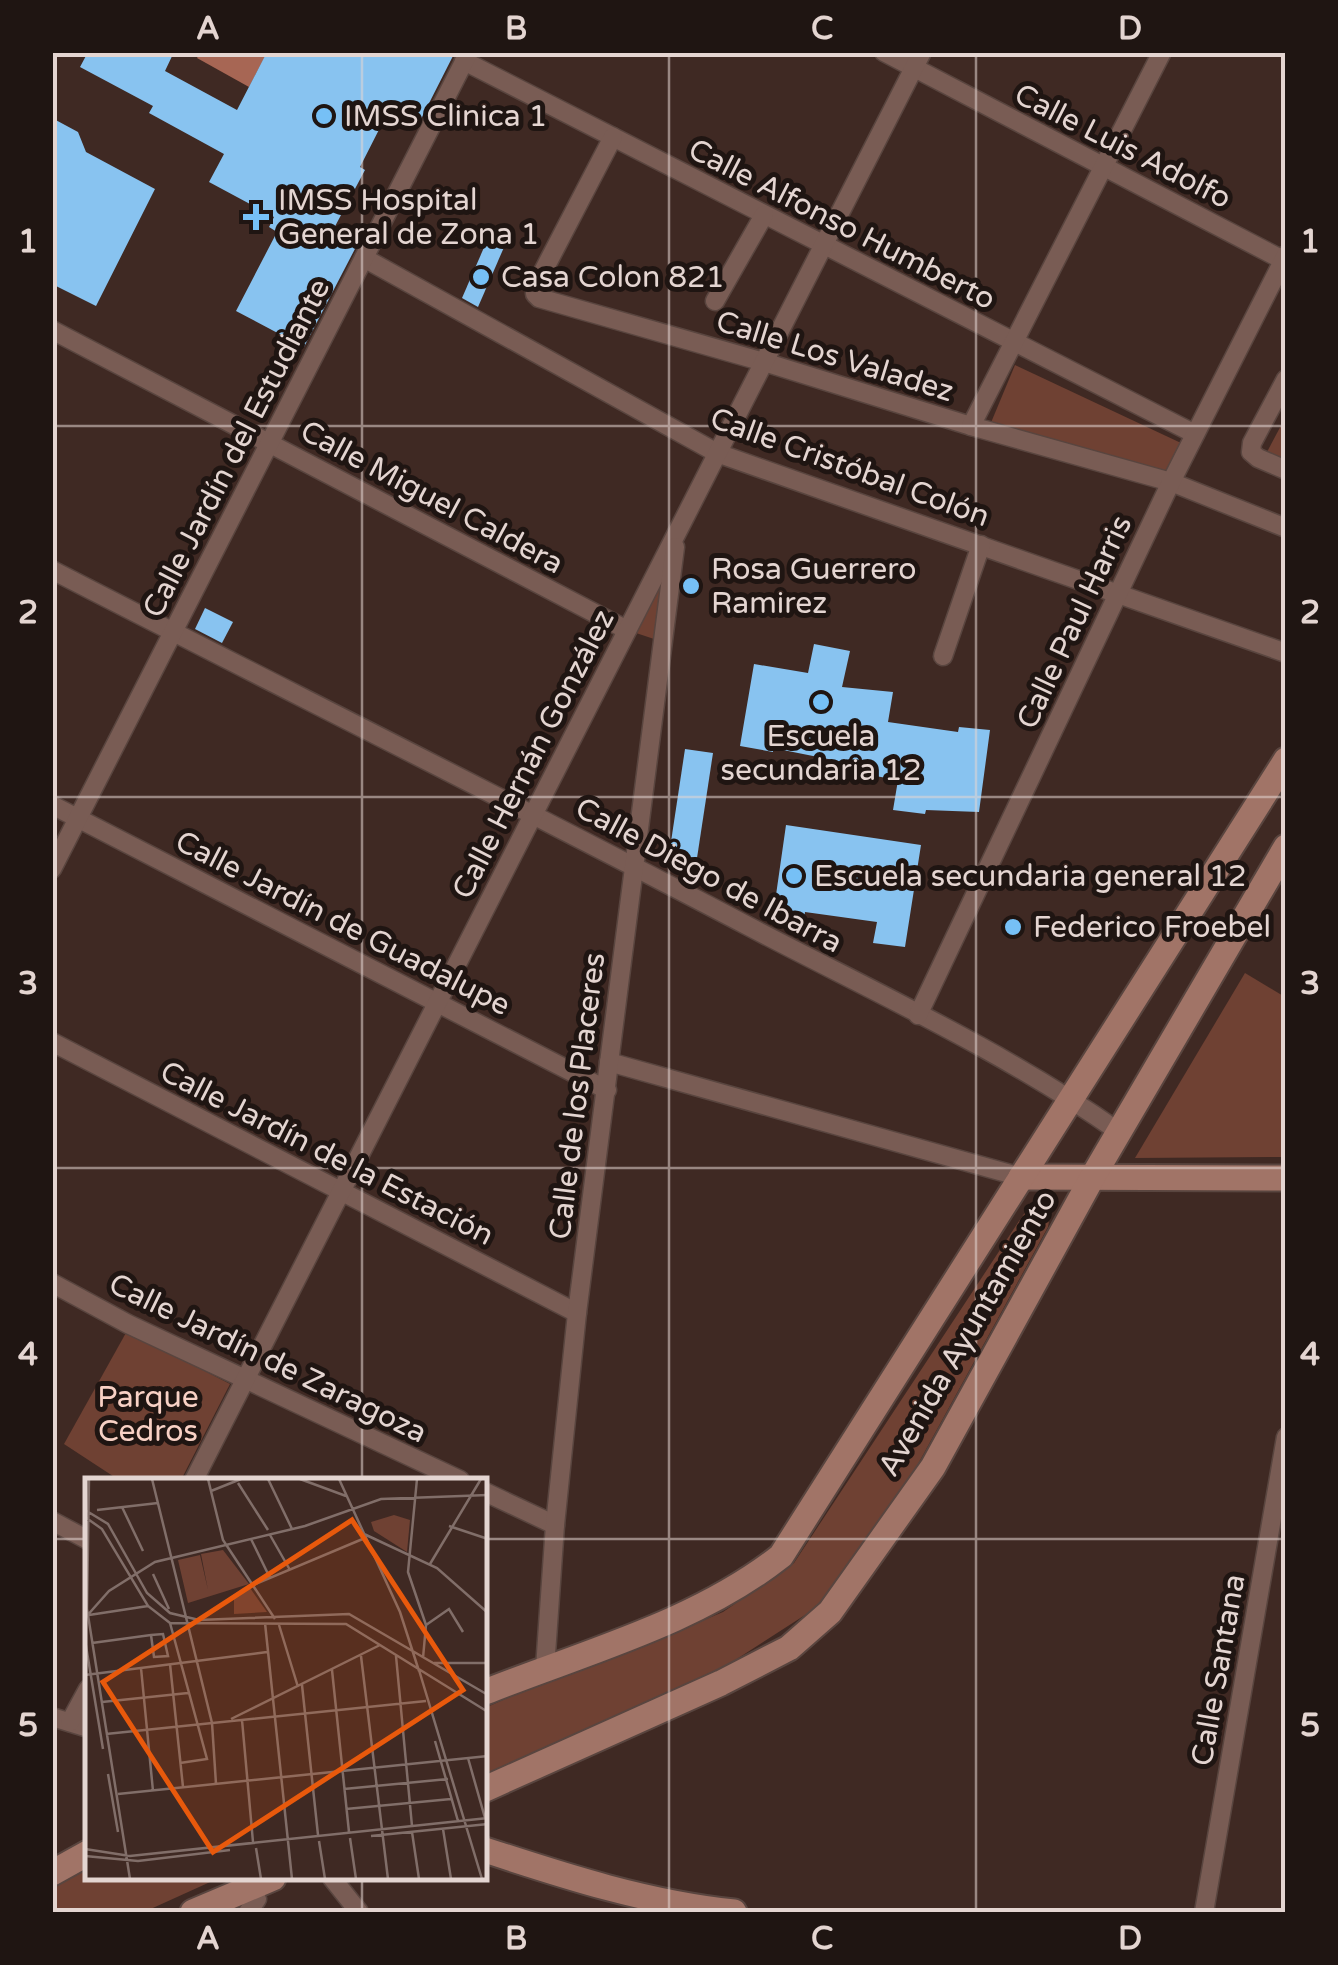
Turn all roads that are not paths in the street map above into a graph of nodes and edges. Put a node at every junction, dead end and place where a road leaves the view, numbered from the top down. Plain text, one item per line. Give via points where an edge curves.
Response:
1 (884, 52) edge
2 (1162, 52) edge
3 (467, 57) edge
4 (918, 60) edge
5 (612, 137) junction
6 (1104, 167) junction
7 (764, 215) junction
8 (824, 245) junction
9 (1284, 257) edge
10 (364, 258) junction
11 (716, 301) dead end
12 (52, 330) edge
13 (1014, 343) junction
14 (764, 362) junction
15 (1286, 378) edge
16 (971, 426) junction
17 (1195, 434) junction
18 (270, 443) junction
19 (717, 454) junction
20 (1286, 470) edge
21 (1171, 482) junction
22 (1286, 528) edge
23 (677, 532) junction
24 (981, 545) junction
25 (52, 570) edge
26 (1118, 594) junction
27 (627, 630) junction
28 (173, 632) junction
29 (1286, 653) edge
30 (943, 656) dead end
31 (1286, 760) edge
32 (52, 805) edge
33 (534, 814) junction
34 (78, 818) junction
35 (1286, 847) edge
36 (635, 867) junction
37 (52, 869) edge
38 (438, 1003) junction
39 (918, 1015) junction
40 (52, 1042) edge
41 (609, 1062) junction
42 (608, 1090) junction
43 (1072, 1100) junction
44 (1118, 1132) junction
45 (1021, 1177) junction
46 (1092, 1178) junction
47 (1286, 1178) edge
48 (342, 1192) junction
49 (52, 1283) edge
50 (576, 1313) junction
51 (246, 1379) junction
52 (1285, 1440) edge
53 (195, 1478) edge
54 (456, 1478) edge
55 (488, 1493) edge
56 (52, 1521) edge
57 (555, 1525) junction
58 (85, 1538) edge
59 (545, 1668) junction
60 (488, 1691) edge
61 (85, 1694) edge
62 (70, 1722) edge
63 (488, 1787) edge
64 (488, 1851) edge
65 (85, 1855) edge
66 (52, 1873) edge
67 (268, 1880) edge
68 (334, 1880) edge
69 (193, 1912) edge
70 (359, 1912) edge
71 (734, 1912) edge
72 (1204, 1912) edge

1 - 4 street, Calle Luis Adolfo
2 - 6 street
3 - 5 street, Calle Alfonso Humberto
3 - 10 street, Calle Jardín del Estudiante
4 - 6 street, Calle Luis Adolfo
4 - 8 street, Calle Hernán González
5 - 7 street, Calle Alfonso Humberto
5 - 14 street, Calle Los Valadez via 534,294
6 - 9 street, Calle Luis Adolfo
6 - 13 street
7 - 8 street, Calle Alfonso Humberto
7 - 11 street
8 - 13 street, Calle Alfonso Humberto
8 - 14 street, Calle Hernán González
9 - 17 street, Calle Paul Harris
10 - 18 street, Calle Jardín del Estudiante
10 - 19 street, Calle Cristóbal Colón
12 - 18 street, Calle Miguel Caldera
13 - 16 street
13 - 17 street, Calle Alfonso Humberto
14 - 16 street, Calle Los Valadez
14 - 19 street, Calle Hernán González
15 - 20 street via 1252,442 1258,458
16 - 21 street, Calle Los Valadez
17 - 21 street, Calle Paul Harris
18 - 27 street, Calle Miguel Caldera
18 - 28 street, Calle Jardín del Estudiante
19 - 23 street, Calle Hernán González
19 - 24 street, Calle Cristóbal Colón
21 - 22 street, Calle Los Valadez
21 - 26 street, Calle Paul Harris
23 - 27 street, Calle Hernán González
23 - 36 street, Calle de los Placeres
24 - 26 street, Calle Cristóbal Colón
24 - 30 street
25 - 28 street, Calle Diego de Ibarra
26 - 29 street, Calle Cristóbal Colón
26 - 39 street, Calle Paul Harris
27 - 33 street, Calle Hernán González
28 - 33 street, Calle Diego de Ibarra
28 - 34 street, Calle Jardín del Estudiante
31 - 43 main road, Avenida Ayuntamiento
32 - 34 street, Calle Jardín de Guadalupe
33 - 36 street, Calle Diego de Ibarra
33 - 38 street, Calle Hernán González
34 - 37 street, Calle Jardín del Estudiante
34 - 38 street, Calle Jardín de Guadalupe
35 - 44 main road, Avenida Ayuntamiento
36 - 39 street, Calle Diego de Ibarra
36 - 41 street, Calle de los Placeres
38 - 42 street, Calle Jardín de Guadalupe
38 - 48 street, Calle Hernán González
39 - 43 street, Calle Diego de Ibarra
40 - 48 street, Calle Jardín de la Estación
41 - 42 street, Calle de los Placeres
41 - 45 street
42 - 50 street, Calle de los Placeres
43 - 44 street, Calle Diego de Ibarra
43 - 45 main road, Avenida Ayuntamiento
44 - 46 main road, Avenida Ayuntamiento
45 - 46 main road
45 - 59 main road, Avenida Ayuntamiento via 781,1556 751,1580 679,1617
46 - 47 main road
46 - 63 main road, Avenida Ayuntamiento via 934,1467 830,1612 789,1648 755,1666
48 - 50 street, Calle Jardín de la Estación
48 - 51 street, Calle Hernán González
49 - 51 street, Calle Jardín de Zaragoza
50 - 57 street, Calle de los Placeres
51 - 53 street, Calle Hernán González
51 - 54 street, Calle Jardín de Zaragoza
52 - 72 street, Calle Santana
55 - 57 street
56 - 58 street
57 - 59 street, Calle de los Placeres
59 - 60 main road, Avenida Ayuntamiento
61 - 62 street
64 - 71 main road via 626,1893
65 - 66 main road
67 - 69 main road
68 - 70 street

